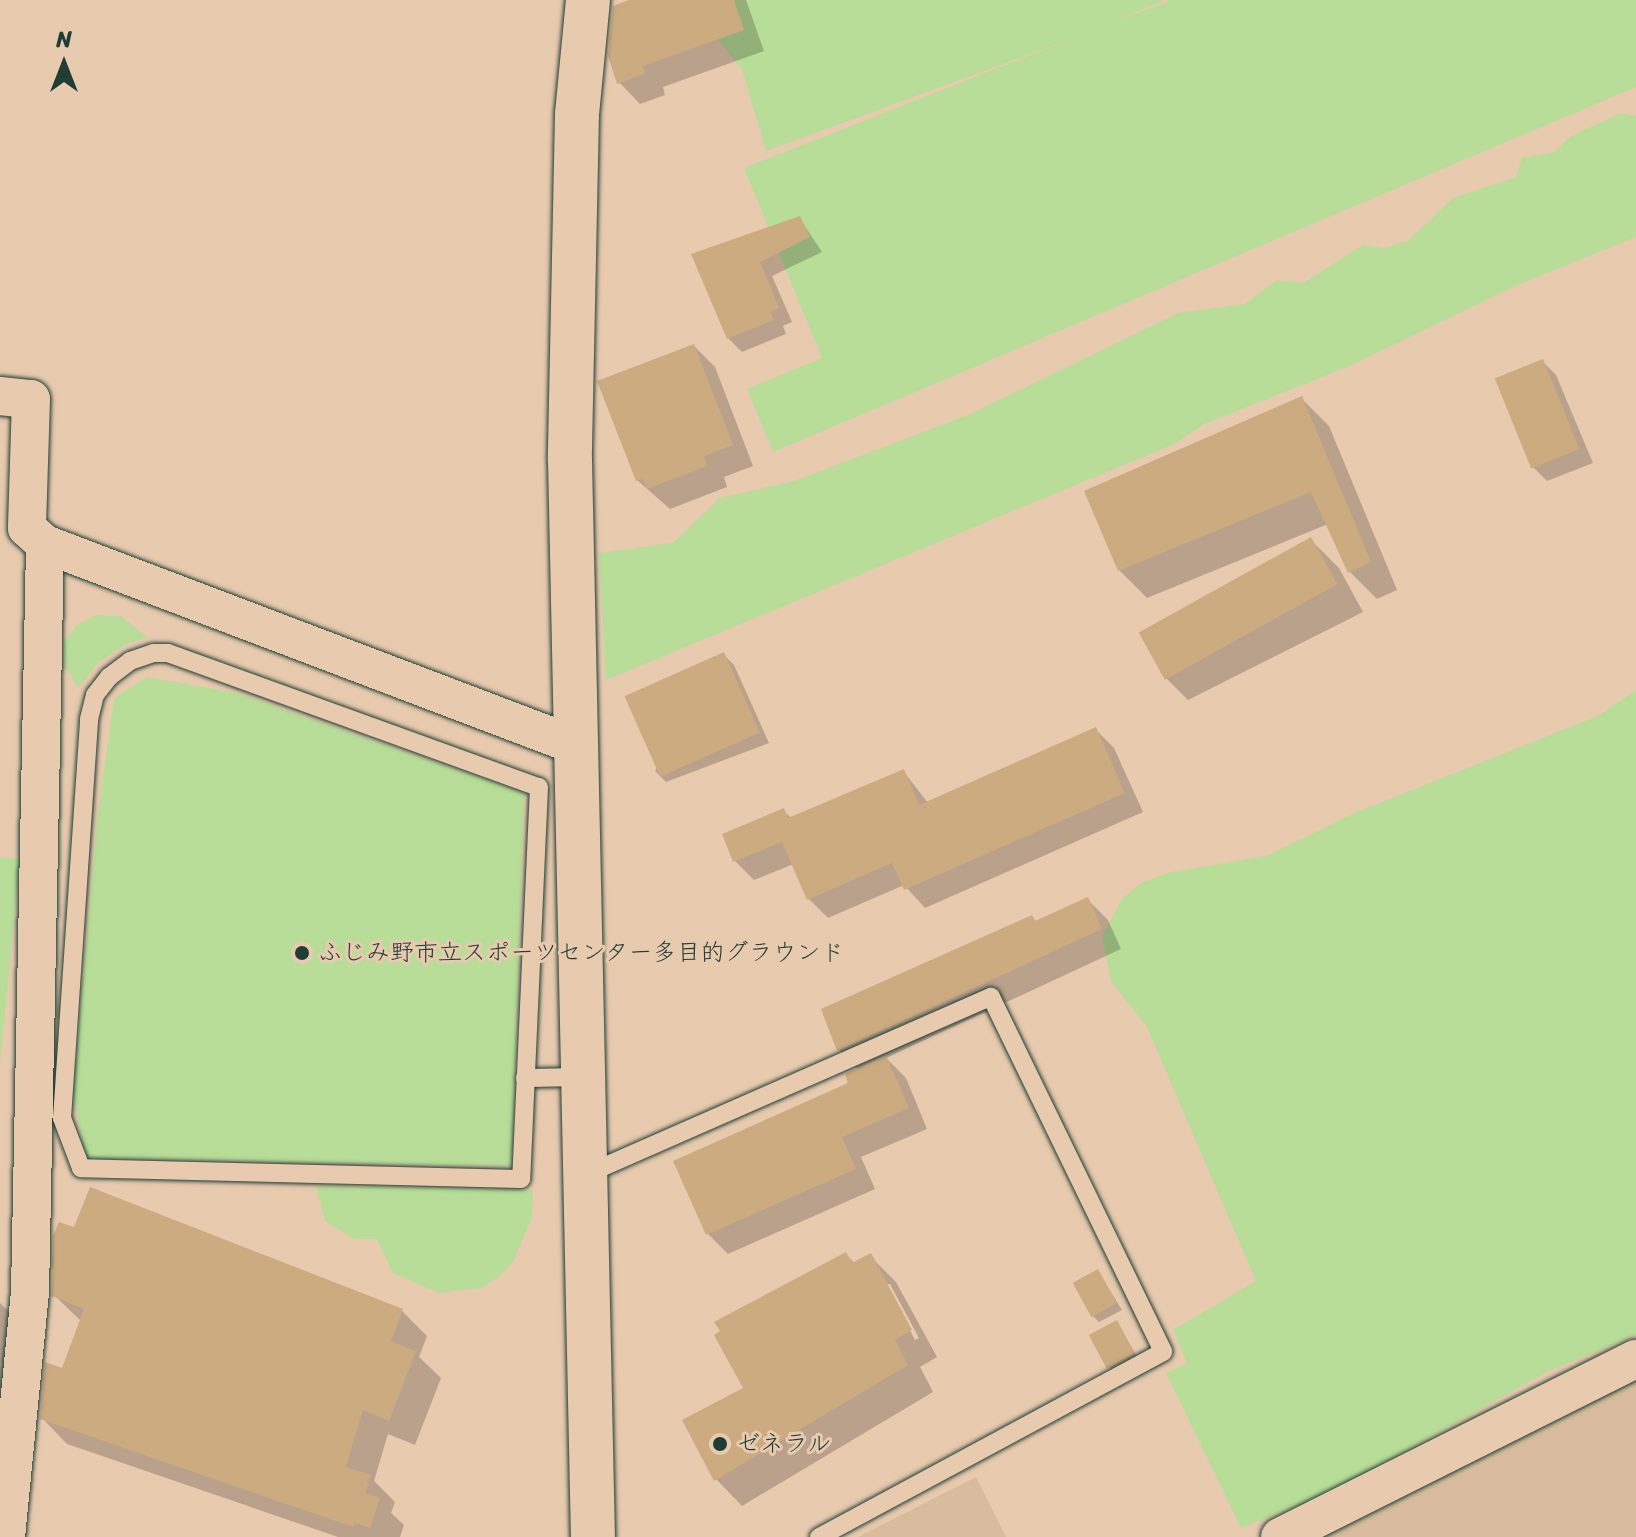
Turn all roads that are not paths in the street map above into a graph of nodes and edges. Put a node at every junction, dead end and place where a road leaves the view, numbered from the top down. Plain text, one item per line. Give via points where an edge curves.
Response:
1 (588, 0) edge
2 (0, 396) edge
3 (45, 544) junction
4 (577, 746) junction
5 (585, 1077) junction
6 (525, 1078) junction
7 (587, 1174) junction
8 (1636, 1359) edge
9 (6, 1537) edge
10 (593, 1537) edge
11 (819, 1537) edge
12 (1280, 1537) edge

1 - 4 street via 577,114 570,445
2 - 3 street via 31,399 27,528
3 - 4 street
3 - 9 street via 30,1293
4 - 5 street
5 - 6 lane
5 - 7 street
6 - 6 lane via 521,1179 81,1168 62,1118 89,719 95,695 109,677 130,661 168,653 539,787
7 - 10 street
7 - 11 lane via 991,997 1163,1352
8 - 12 street

